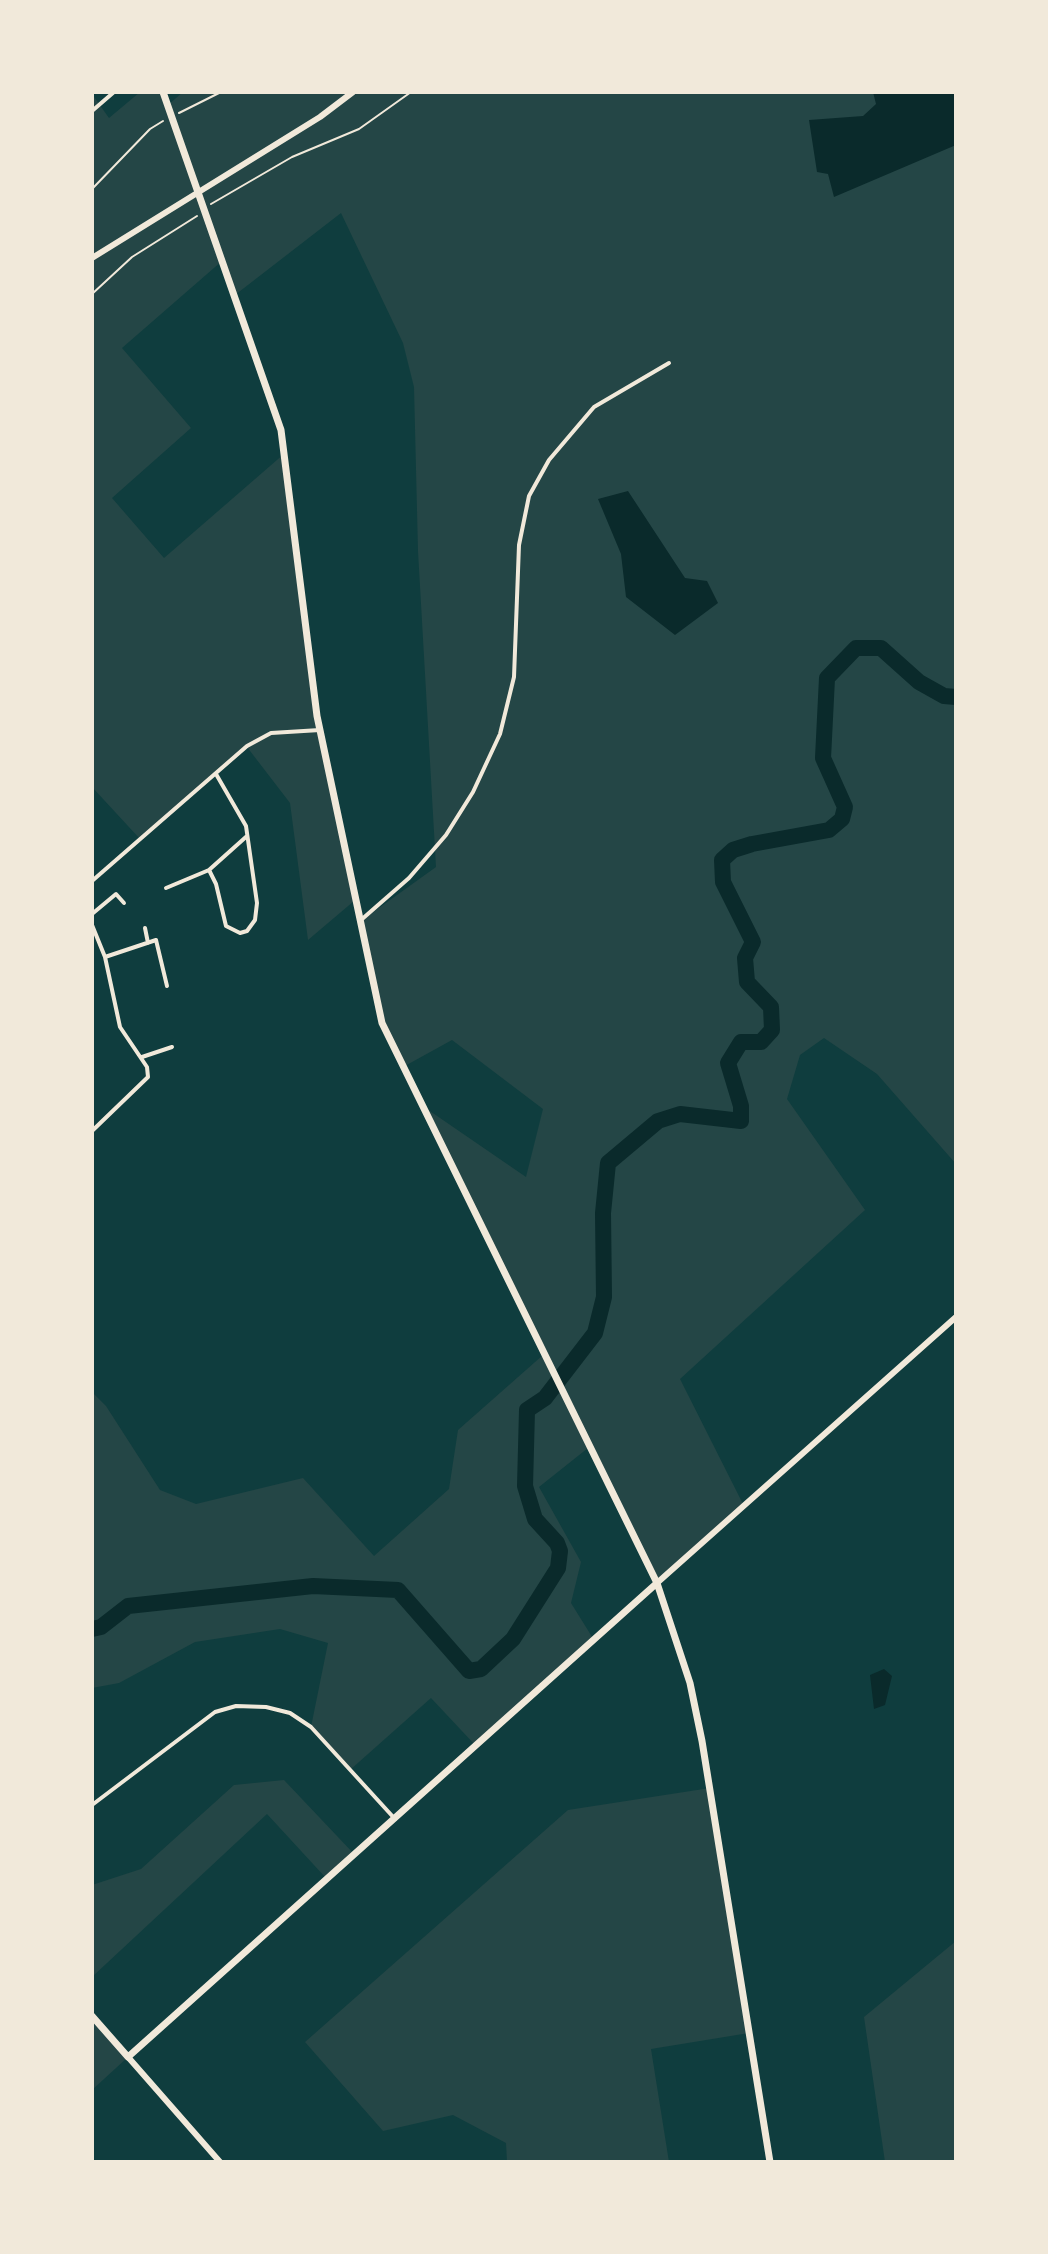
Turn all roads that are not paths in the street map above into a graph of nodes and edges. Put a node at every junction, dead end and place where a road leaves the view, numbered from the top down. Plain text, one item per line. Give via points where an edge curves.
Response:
1 (114, 92) edge
2 (163, 92) edge
3 (353, 92) edge
4 (92, 111) edge
5 (198, 193) junction
6 (92, 258) edge
7 (669, 363) dead end
8 (320, 730) junction
9 (216, 774) junction
10 (247, 836) junction
11 (209, 870) junction
12 (92, 881) edge
13 (166, 888) dead end
14 (124, 903) dead end
15 (92, 914) edge
16 (358, 923) junction
17 (92, 925) edge
18 (145, 928) dead end
19 (148, 943) junction
20 (105, 957) junction
21 (167, 986) dead end
22 (172, 1047) dead end
23 (142, 1057) junction
24 (92, 1131) edge
25 (956, 1317) edge
26 (949, 1324) junction
27 (956, 1332) edge
28 (657, 1583) junction
29 (92, 1805) edge
30 (395, 1819) junction
31 (92, 2016) edge
32 (128, 2057) junction
33 (220, 2162) edge
34 (770, 2162) edge

1 - 4 street
2 - 5 main road
3 - 5 street
5 - 6 street
5 - 8 main road via 281,430
7 - 16 street via 594,407 549,460 529,496 519,545 514,677 500,734 446,835 409,878
8 - 9 street via 271,733
8 - 16 main road
9 - 10 street via 243,818
9 - 12 street
10 - 11 street
10 - 11 street via 257,903 247,931 226,926
11 - 13 street
14 - 15 street via 116,894
16 - 28 main road via 382,1023
17 - 20 street
18 - 19 street
19 - 20 street
19 - 21 street via 156,940
20 - 23 street via 120,1027
22 - 23 street
23 - 24 street via 148,1071 143,1086
25 - 26 street
26 - 27 street
26 - 28 street
28 - 30 main road
28 - 34 main road via 690,1683 702,1741
29 - 30 street via 215,1712 266,1707 290,1713 311,1727
30 - 32 main road
31 - 32 main road
32 - 33 street

